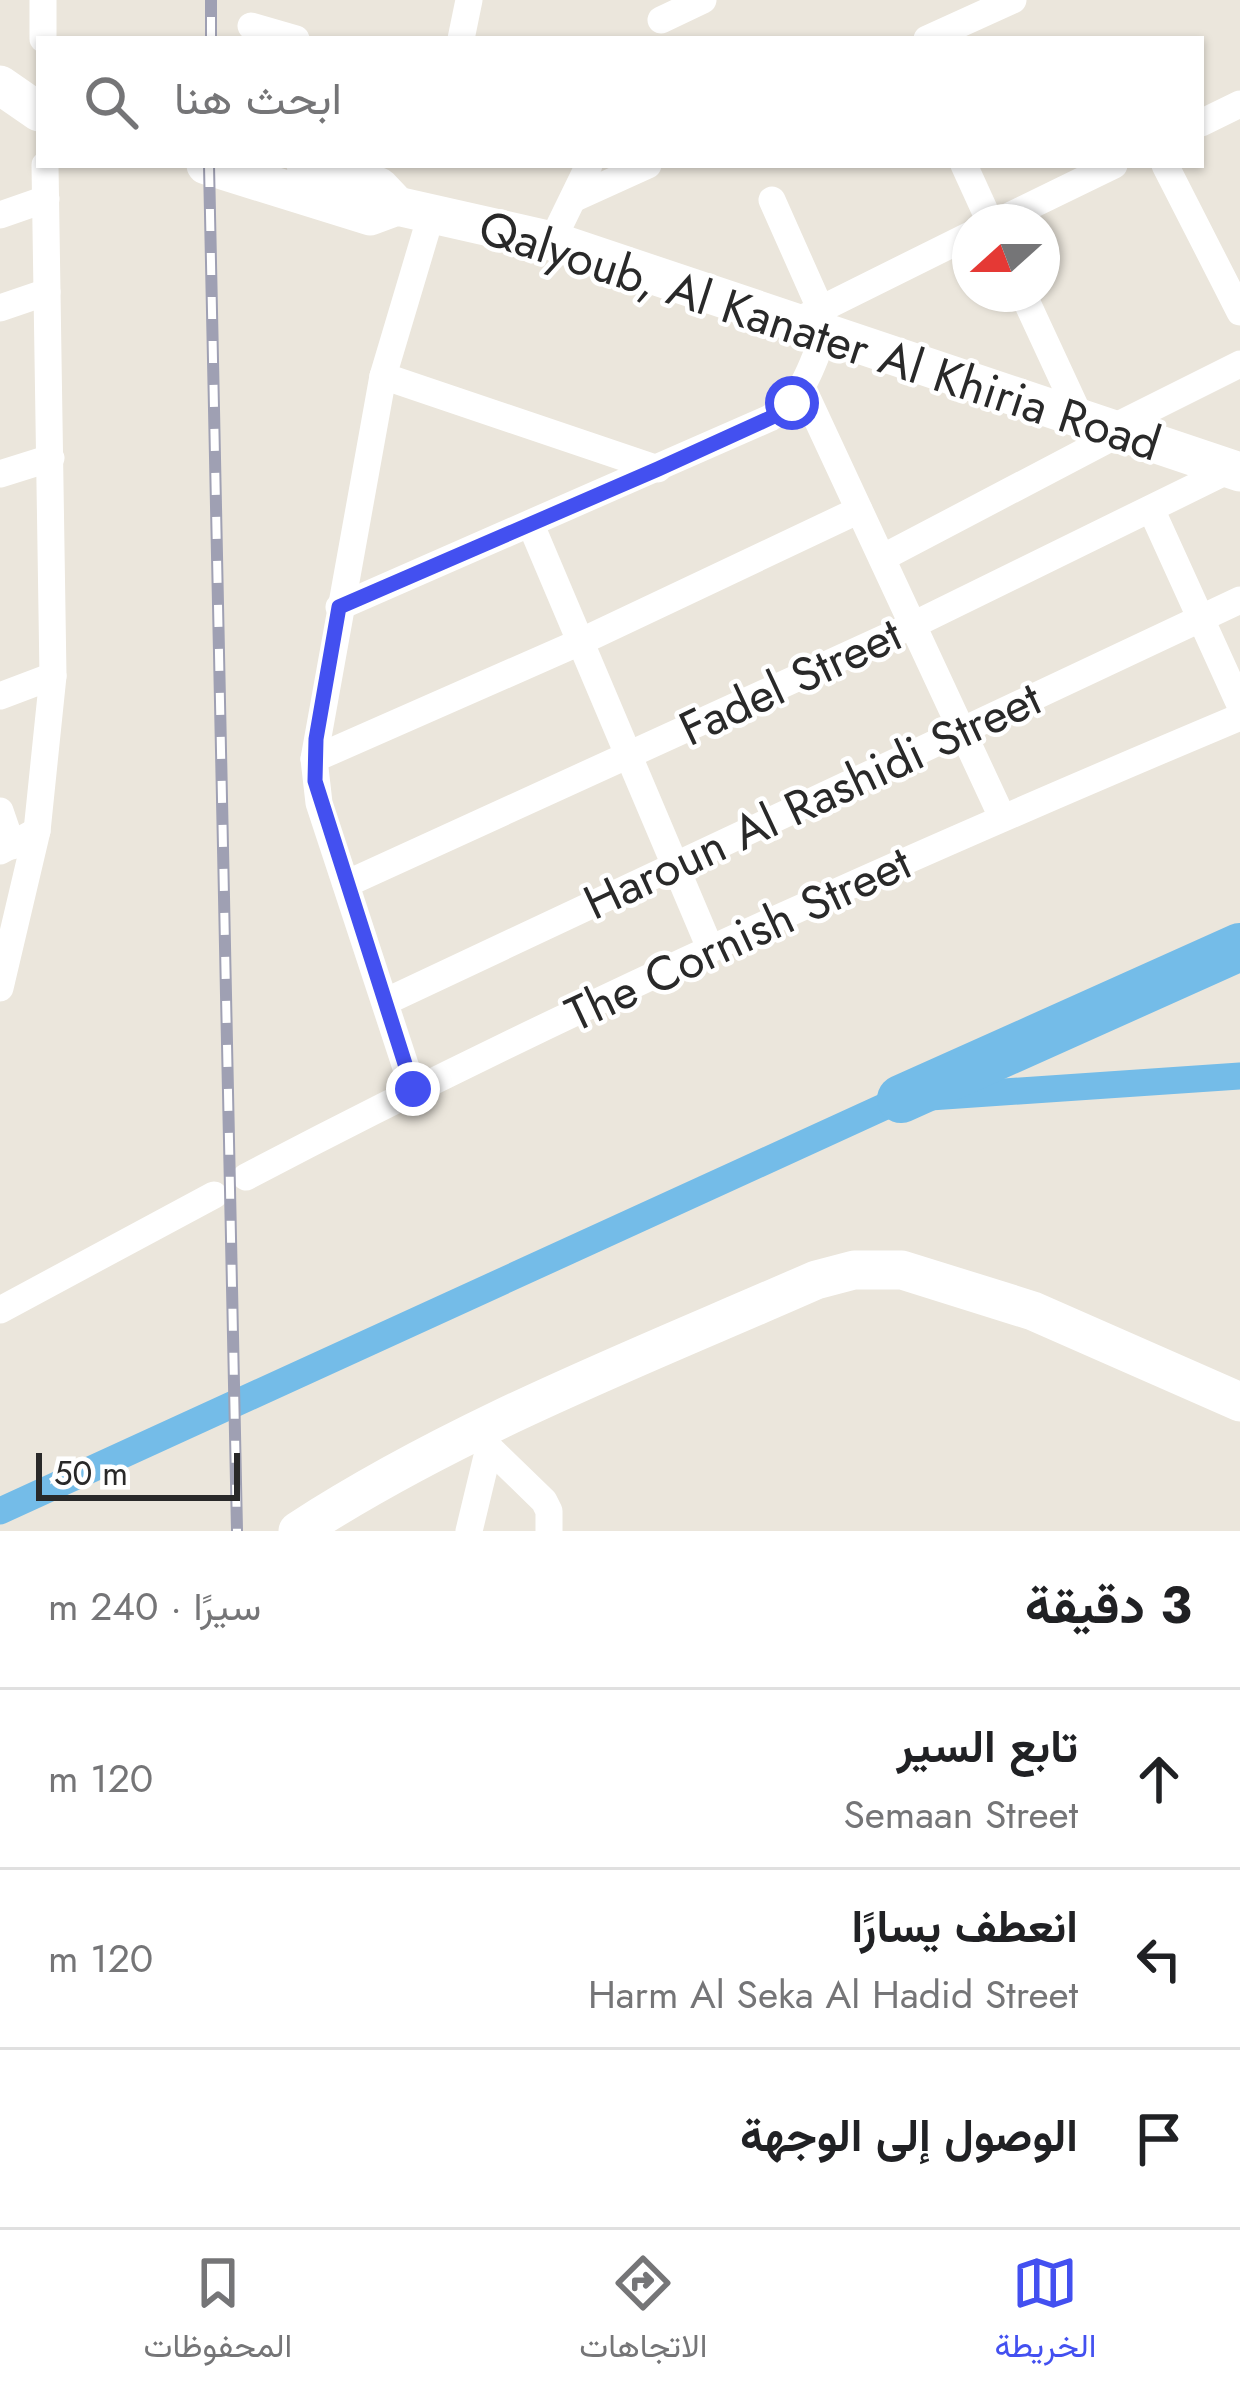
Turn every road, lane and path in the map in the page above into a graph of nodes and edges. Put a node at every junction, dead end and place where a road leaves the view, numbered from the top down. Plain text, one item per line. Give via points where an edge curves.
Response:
1 (43, 0) edge
2 (469, 0) edge
3 (703, 0) edge
4 (1013, 0) edge
5 (661, 20) edge
6 (252, 22) edge
7 (43, 36) edge
8 (288, 36) edge
9 (462, 36) edge
10 (934, 36) edge
11 (1240, 104) edge
12 (1204, 122) edge
13 (45, 168) edge
14 (224, 168) edge
15 (315, 168) edge
16 (588, 168) edge
17 (641, 168) edge
18 (966, 168) edge
19 (1108, 168) edge
20 (1167, 168) edge
21 (394, 197) edge
22 (573, 199) junction
23 (46, 200) junction
24 (772, 200) dead end
25 (985, 204) edge
26 (1032, 204) edge
27 (0, 215) edge
28 (552, 241) junction
29 (952, 245) edge
30 (47, 292) junction
31 (0, 308) edge
32 (1034, 312) edge
33 (1240, 312) edge
34 (813, 321) junction
35 (1240, 364) edge
36 (383, 376) junction
37 (803, 389) junction
38 (1104, 426) junction
39 (51, 458) junction
40 (658, 469) junction
41 (1235, 470) edge
42 (0, 474) edge
43 (1151, 509) junction
44 (859, 510) junction
45 (531, 525) junction
46 (882, 558) junction
47 (1240, 600) edge
48 (339, 607) junction
49 (1200, 617) junction
50 (913, 625) junction
51 (580, 642) junction
52 (53, 676) junction
53 (0, 696) edge
54 (1240, 705) edge
55 (1240, 717) edge
56 (961, 729) junction
57 (628, 755) junction
58 (314, 759) junction
59 (0, 811) edge
60 (1002, 818) junction
61 (37, 831) junction
62 (6, 848) edge
63 (675, 867) junction
64 (346, 884) junction
65 (710, 948) junction
66 (0, 988) edge
67 (385, 1002) junction
68 (413, 1089) junction
69 (245, 1177) dead end
70 (214, 1195) dead end
71 (0, 1310) edge
72 (1240, 1402) edge
73 (482, 1440) junction
74 (298, 1531) edge
75 (469, 1531) edge
76 (549, 1531) edge

1 - 7 street
2 - 9 street
3 - 5 street
4 - 10 street
6 - 8 street
11 - 12 street
13 - 23 street
14 - 21 main road, Qalyoub, Al Kanater Al Khiria Road
15 - 21 main road, Qalyoub, Al Kanater Al Khiria Road
16 - 22 street
17 - 22 street
18 - 25 street
19 - 26 street
20 - 33 street
21 - 28 main road, Qalyoub, Al Kanater Al Khiria Road
21 - 36 street
22 - 28 street
23 - 27 street
23 - 30 street
24 - 34 street
28 - 34 main road, Qalyoub, Al Kanater Al Khiria Road
29 - 34 street
30 - 31 street
30 - 39 street
32 - 38 street
34 - 37 street
34 - 38 main road, Qalyoub, Al Kanater Al Khiria Road
35 - 38 street
36 - 40 street
36 - 48 street
37 - 40 street via 770,418
37 - 44 street
38 - 41 main road, Qalyoub, Al Kanater Al Khiria Road
38 - 46 street
39 - 42 street
39 - 52 street
40 - 45 street
41 - 43 street, Fadel Street
43 - 49 street
43 - 50 street, Fadel Street
44 - 46 street
44 - 51 street
45 - 48 street
45 - 51 street
46 - 50 street
47 - 49 street, Haroun Al Rashidi Street
48 - 58 street
49 - 54 street
49 - 56 street, Haroun Al Rashidi Street
50 - 56 street
50 - 57 street, Fadel Street
51 - 57 street
51 - 58 street
52 - 53 street
52 - 61 street
55 - 60 street, The Cornish Street
56 - 60 street
56 - 63 street, Haroun Al Rashidi Street
57 - 63 street
57 - 64 street, Fadel Street
58 - 64 street via 319,803
59 - 62 street
60 - 65 street, The Cornish Street
61 - 62 street
61 - 66 street
63 - 65 street
63 - 67 street, Haroun Al Rashidi Street
64 - 67 street
65 - 68 street, The Cornish Street
67 - 68 street
68 - 69 street, The Cornish Street
70 - 71 street
72 - 73 main road via 1033,1310 902,1270 854,1270 815,1280
73 - 74 main road via 357,1492
73 - 75 street
73 - 76 street via 544,1501

